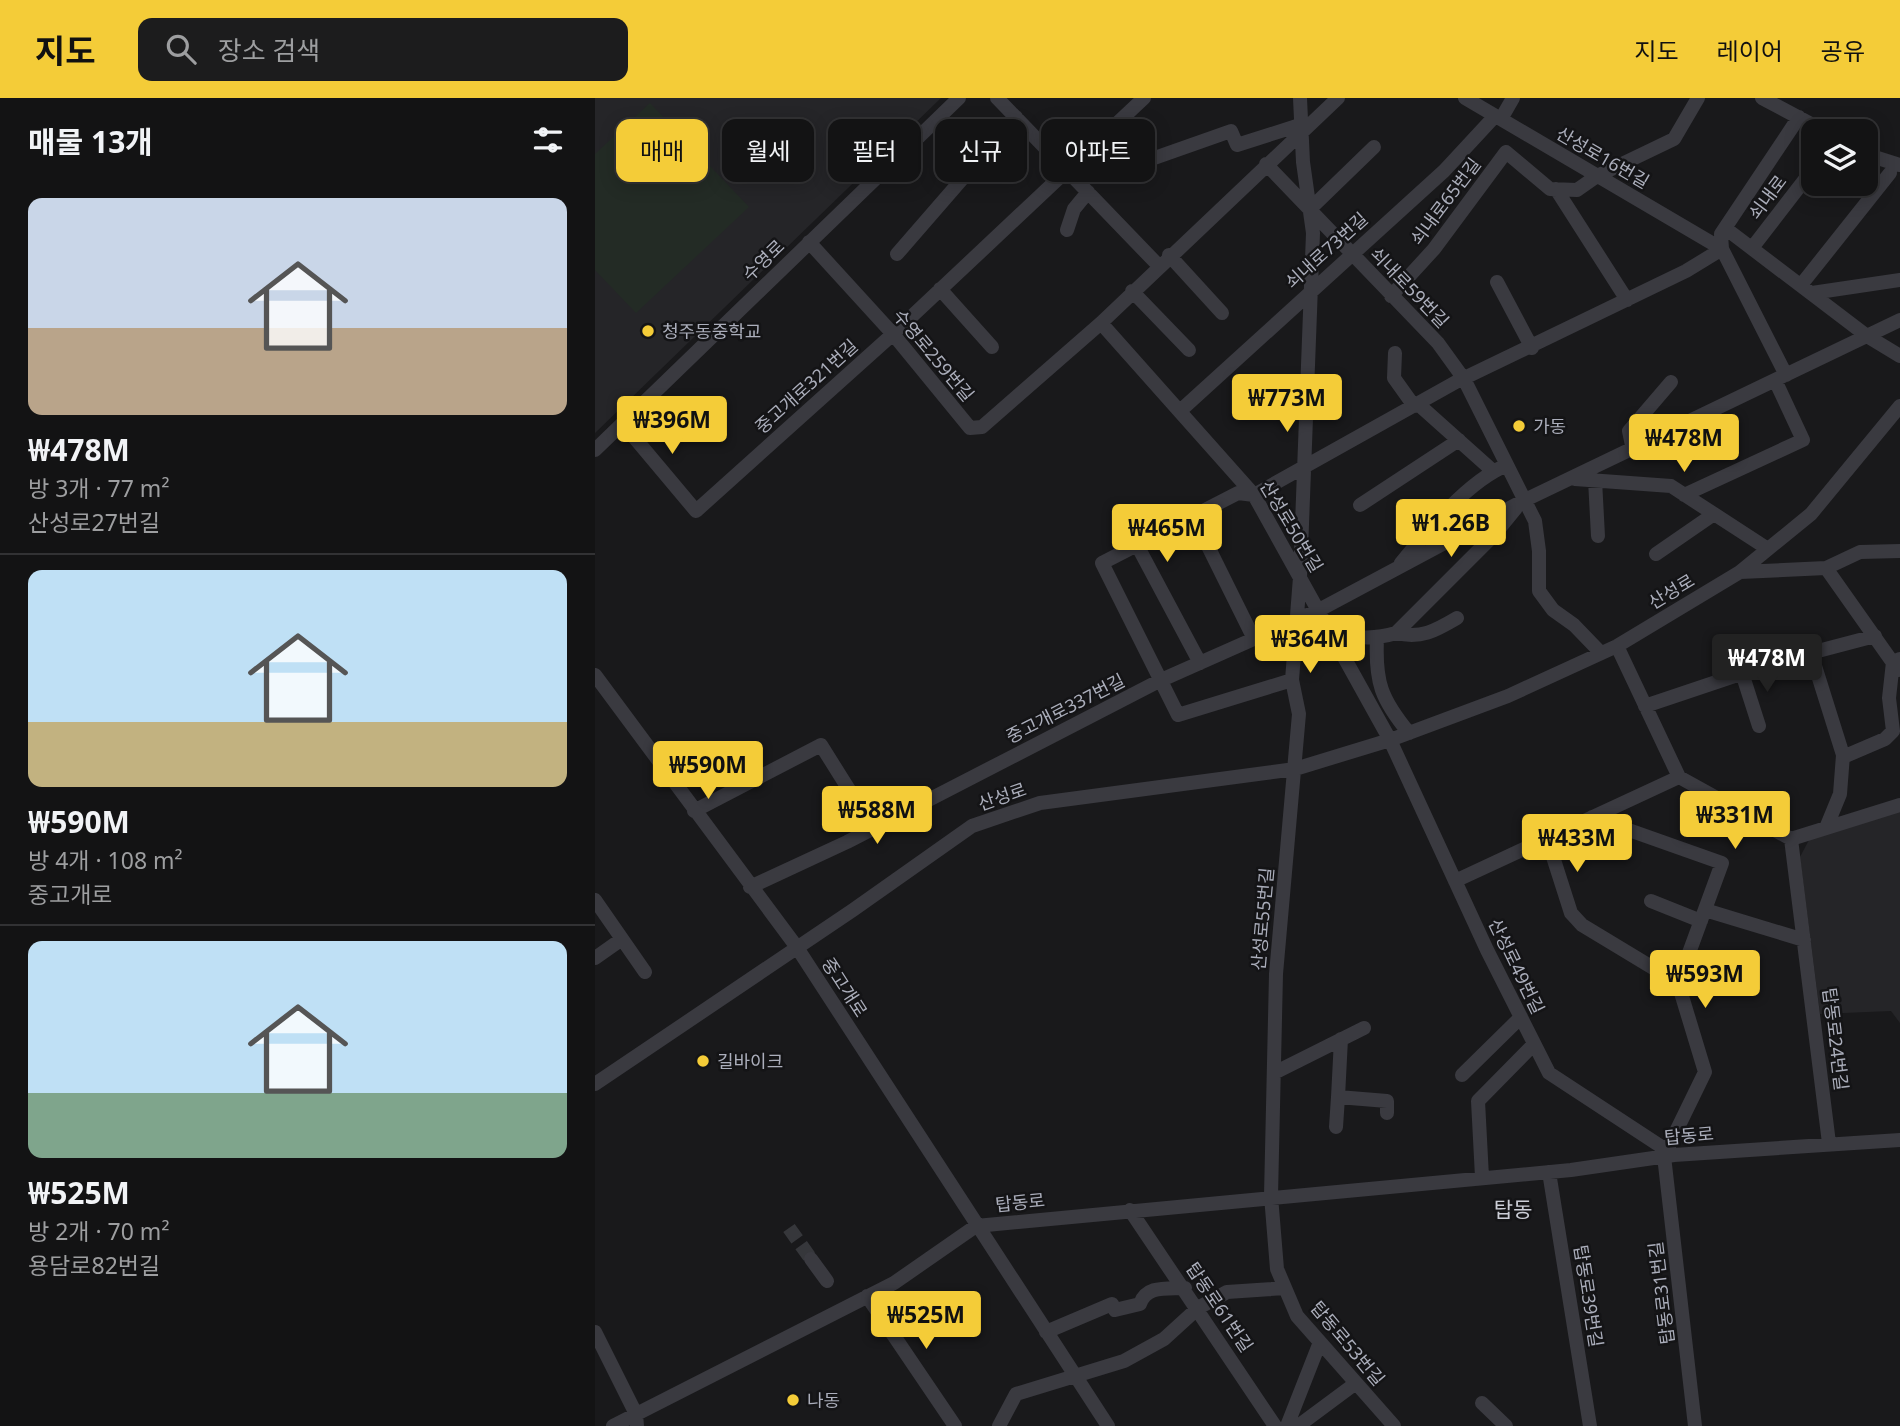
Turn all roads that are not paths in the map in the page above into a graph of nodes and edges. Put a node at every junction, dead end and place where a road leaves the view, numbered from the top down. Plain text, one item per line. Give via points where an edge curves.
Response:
1 (959, 98) edge
2 (997, 98) edge
3 (1144, 98) edge
4 (1300, 98) edge
5 (1338, 98) edge
6 (1465, 98) edge
7 (1513, 98) edge
8 (1698, 98) edge
9 (1762, 98) edge
10 (1016, 117) junction
11 (1799, 117) junction
12 (1498, 118) junction
13 (1122, 119) edge
14 (1802, 119) edge
15 (1303, 127) junction
16 (1041, 143) edge
17 (1374, 147) dead end
18 (1155, 158) edge
19 (1878, 161) edge
20 (1266, 164) junction
21 (1897, 172) edge
22 (1597, 176) junction
23 (1054, 182) edge
24 (1078, 182) edge
25 (1801, 185) edge
26 (1556, 189) junction
27 (1088, 192) junction
28 (1310, 209) junction
29 (1725, 228) junction
30 (1067, 230) dead end
31 (809, 242) junction
32 (1752, 248) junction
33 (1722, 249) junction
34 (1352, 253) junction
35 (897, 254) dead end
36 (1164, 260) junction
37 (1900, 280) edge
38 (1497, 282) dead end
39 (940, 289) junction
40 (1806, 289) junction
41 (1132, 291) junction
42 (1310, 291) junction
43 (1391, 296) junction
44 (1627, 300) junction
45 (1222, 313) dead end
46 (1900, 320) edge
47 (1101, 323) junction
48 (893, 334) junction
49 (1867, 336) junction
50 (992, 347) dead end
51 (1532, 347) junction
52 (1189, 350) dead end
53 (1395, 353) dead end
54 (1900, 356) edge
55 (1781, 377) junction
56 (1464, 379) junction
57 (1671, 382) dead end
58 (1416, 405) junction
59 (1900, 406) edge
60 (1180, 411) junction
61 (622, 424) junction
62 (1459, 440) junction
63 (595, 450) edge
64 (1633, 450) junction
65 (1303, 468) junction
66 (1500, 468) junction
67 (1574, 479) junction
68 (1595, 480) junction
69 (1254, 495) junction
70 (1684, 495) junction
71 (1523, 501) junction
72 (1360, 505) dead end
73 (1714, 514) junction
74 (1193, 516) junction
75 (1598, 536) dead end
76 (1137, 545) junction
77 (1768, 549) junction
78 (1900, 551) edge
79 (1656, 554) dead end
80 (1397, 568) junction
81 (1826, 568) junction
82 (1740, 572) junction
83 (1300, 577) junction
84 (1319, 610) junction
85 (1457, 618) dead end
86 (1296, 620) junction
87 (1331, 632) junction
88 (1396, 633) junction
89 (1875, 636) junction
90 (1254, 639) junction
91 (1377, 639) junction
92 (1617, 646) junction
93 (1601, 653) junction
94 (1811, 653) junction
95 (1200, 663) junction
96 (1898, 665) edge
97 (1742, 673) junction
98 (595, 675) edge
99 (1161, 680) junction
100 (1292, 680) junction
101 (1645, 706) junction
102 (1759, 726) dead end
103 (1409, 733) junction
104 (1896, 737) edge
105 (1390, 740) junction
106 (1843, 757) junction
107 (1295, 769) junction
108 (1679, 777) junction
109 (1900, 806) edge
110 (694, 811) junction
111 (1592, 817) junction
112 (873, 828) junction
113 (1826, 828) junction
114 (1548, 838) junction
115 (1791, 839) junction
116 (1455, 881) junction
117 (750, 887) junction
118 (595, 900) edge
119 (1651, 901) dead end
120 (1703, 915) junction
121 (622, 939) junction
122 (1804, 940) junction
123 (796, 946) junction
124 (595, 958) edge
125 (645, 972) dead end
126 (1678, 983) junction
127 (1521, 1017) junction
128 (1364, 1028) dead end
129 (1341, 1040) junction
130 (1534, 1044) junction
131 (1274, 1073) junction
132 (1462, 1075) dead end
133 (595, 1084) edge
134 (1338, 1097) junction
135 (1387, 1107) dead end
136 (1336, 1127) dead end
137 (1900, 1140) edge
138 (1829, 1143) junction
139 (1668, 1154) junction
140 (1549, 1172) junction
141 (1482, 1177) junction
142 (1271, 1196) junction
143 (1130, 1210) junction
144 (976, 1226) junction
145 (811, 1259) tunnel mouth
146 (827, 1281) dead end
147 (1185, 1288) junction
148 (1285, 1288) junction
149 (867, 1296) junction
150 (1198, 1308) junction
151 (595, 1332) edge
152 (1046, 1332) junction
153 (1320, 1342) junction
154 (601, 1357) edge
155 (1075, 1375) junction
156 (1356, 1383) junction
157 (1482, 1403) dead end
158 (636, 1420) edge
159 (1270, 1424) edge
160 (613, 1426) edge
161 (955, 1426) edge
162 (999, 1426) edge
163 (1108, 1426) edge
164 (1287, 1426) edge
165 (1298, 1426) edge
166 (1394, 1426) edge
167 (1506, 1426) edge
168 (1590, 1426) edge
169 (1695, 1426) edge

1 - 31 street, 수영로
2 - 10 street
3 - 13 street, 중고개로321번길
4 - 15 street
5 - 15 street, 수영로259번길
6 - 12 street, 산성로16번길
7 - 12 street, 쇠내로73번길
8 - 22 street via 1674,139
9 - 11 street
10 - 16 street
10 - 35 street
11 - 14 street
11 - 29 street
12 - 22 street, 산성로16번길
12 - 34 street, 쇠내로73번길
15 - 18 street, 수영로259번길 via 1237,145 1231,131
15 - 20 street, 수영로259번길
15 - 28 street
17 - 28 street
19 - 21 street
20 - 28 street, 쇠내로59번길
20 - 36 street, 수영로259번길
21 - 40 street
22 - 26 street via 1577,190
22 - 33 street, 산성로16번길
23 - 39 street, 중고개로321번길
24 - 27 street
25 - 32 street, 쇠내로
26 - 43 street, 쇠내로65번길 via 1550,189 1506,152 1434,248
26 - 44 street
27 - 30 street
27 - 36 street
28 - 34 street, 쇠내로59번길
28 - 42 street
29 - 32 street
29 - 33 street
31 - 48 street, 수영로259번길
31 - 61 street, 수영로
32 - 40 street
33 - 44 street
33 - 55 street
34 - 42 street, 쇠내로73번길
34 - 43 street, 쇠내로59번길
36 - 41 street, 수영로259번길
36 - 45 street
37 - 40 street
38 - 51 street
39 - 48 street, 중고개로321번길
39 - 50 street
40 - 49 street
41 - 47 street, 수영로259번길
41 - 52 street
42 - 60 street, 쇠내로73번길
42 - 65 street
43 - 56 street, 쇠내로59번길 via 1437,343
44 - 51 street
46 - 49 street, 중고개로337번길
47 - 48 street, 수영로259번길 via 982,427 970,428
47 - 60 street, 산성로50번길
48 - 61 street, 중고개로321번길 via 696,511
49 - 54 street
49 - 55 street, 중고개로337번길
51 - 56 street
53 - 58 street via 1394,378
55 - 64 street, 중고개로337번길
55 - 70 street via 1803,440
56 - 58 street
56 - 66 street, 쇠내로59번길
57 - 64 street via 1629,431
58 - 62 street
58 - 65 street
59 - 77 street, 산성로 via 1811,514
60 - 69 street, 산성로50번길
61 - 63 street, 수영로
62 - 66 street
62 - 72 street
64 - 67 street, 중고개로337번길
65 - 69 street
65 - 83 street
66 - 71 street, 쇠내로59번길
66 - 80 street, 중고개로337번길 via 1433,525
67 - 68 street
67 - 71 street, 중고개로337번길
68 - 70 street via 1671,486
68 - 75 street
69 - 74 street via 1238,493
69 - 83 street, 산성로50번길
70 - 73 street
71 - 80 street, 중고개로337번길
71 - 88 street
71 - 93 street, 쇠내로59번길 via 1535,521 1539,591 1553,610
73 - 77 street
73 - 79 street
74 - 76 street
74 - 90 street
76 - 95 street
76 - 99 street via 1102,563
77 - 82 street, 산성로
78 - 81 street via 1860,552
80 - 84 street, 중고개로337번길
81 - 82 street
81 - 89 street
82 - 92 street, 산성로
83 - 84 street, 산성로50번길
83 - 86 street, 산성로55번길
84 - 86 street, 중고개로337번길
84 - 87 street, 산성로50번길
85 - 88 street via 1431,633 1413,637
86 - 90 street, 중고개로337번길
86 - 100 street, 산성로55번길
87 - 91 street
87 - 105 street, 산성로50번길
88 - 91 street
89 - 94 street
89 - 96 street
90 - 95 street, 중고개로337번길
91 - 103 street via 1375,669 1385,703
92 - 93 street, 산성로
92 - 101 street
93 - 103 street, 산성로 via 1508,696
94 - 97 street
94 - 106 street
95 - 99 street, 중고개로337번길
96 - 104 street via 1889,698
97 - 101 street
97 - 102 street
98 - 110 street, 중고개로
99 - 100 street via 1178,715
99 - 112 street, 중고개로337번길
100 - 107 street, 산성로55번길 via 1299,714
101 - 108 street
103 - 105 street, 산성로
104 - 106 street
105 - 107 street, 산성로
105 - 116 street, 산성로49번길
106 - 113 street via 1840,794
107 - 123 street, 산성로 via 1040,803 972,826
107 - 131 street, 산성로55번길 via 1276,974
108 - 111 street
108 - 115 street
109 - 113 street
110 - 112 street via 821,746
110 - 117 street, 중고개로
111 - 114 street
111 - 120 street via 1722,863
112 - 117 street, 중고개로337번길
113 - 115 street
114 - 116 street
114 - 126 street via 1571,913 1582,925
115 - 122 street, 탑동로24번길
116 - 127 street, 산성로49번길
117 - 123 street, 중고개로
118 - 121 street
119 - 120 street
120 - 122 street
120 - 126 street
121 - 124 street
121 - 125 street
122 - 138 street, 탑동로24번길
123 - 133 street, 산성로
123 - 144 street, 중고개로
126 - 139 street via 1705,1072
127 - 130 street, 산성로49번길
127 - 132 street
128 - 129 street
129 - 131 street
129 - 134 street
130 - 139 street, 산성로49번길 via 1549,1073
130 - 141 street via 1478,1101
131 - 142 street, 산성로55번길
134 - 135 street
134 - 136 street
137 - 138 street, 탑동로
138 - 139 street, 탑동로
139 - 140 street, 탑동로
139 - 169 street, 탑동로31번길
140 - 141 street, 탑동로
140 - 168 street, 탑동로39번길
141 - 142 street, 탑동로
142 - 143 street, 탑동로
142 - 148 street, 탑동로53번길 via 1277,1269
143 - 144 street, 탑동로
143 - 147 street, 탑동로61번길
144 - 149 street, 탑동로 via 894,1283
144 - 152 street, 중고개로
145 - 146 street
147 - 150 street, 탑동로61번길
147 - 152 street via 1149,1290 1140,1304 1115,1310 1112,1304
148 - 150 street via 1227,1292
148 - 153 street, 탑동로53번길 via 1297,1316
149 - 158 street, 탑동로
149 - 161 street
150 - 155 street via 1146,1350
150 - 159 street, 탑동로61번길
151 - 154 street
152 - 155 street, 중고개로
153 - 156 street, 탑동로53번길
153 - 164 street
154 - 158 street
155 - 162 street via 1016,1394
155 - 163 street, 중고개로
156 - 165 street
156 - 166 street, 탑동로53번길
157 - 167 street
158 - 160 street, 탑동로

